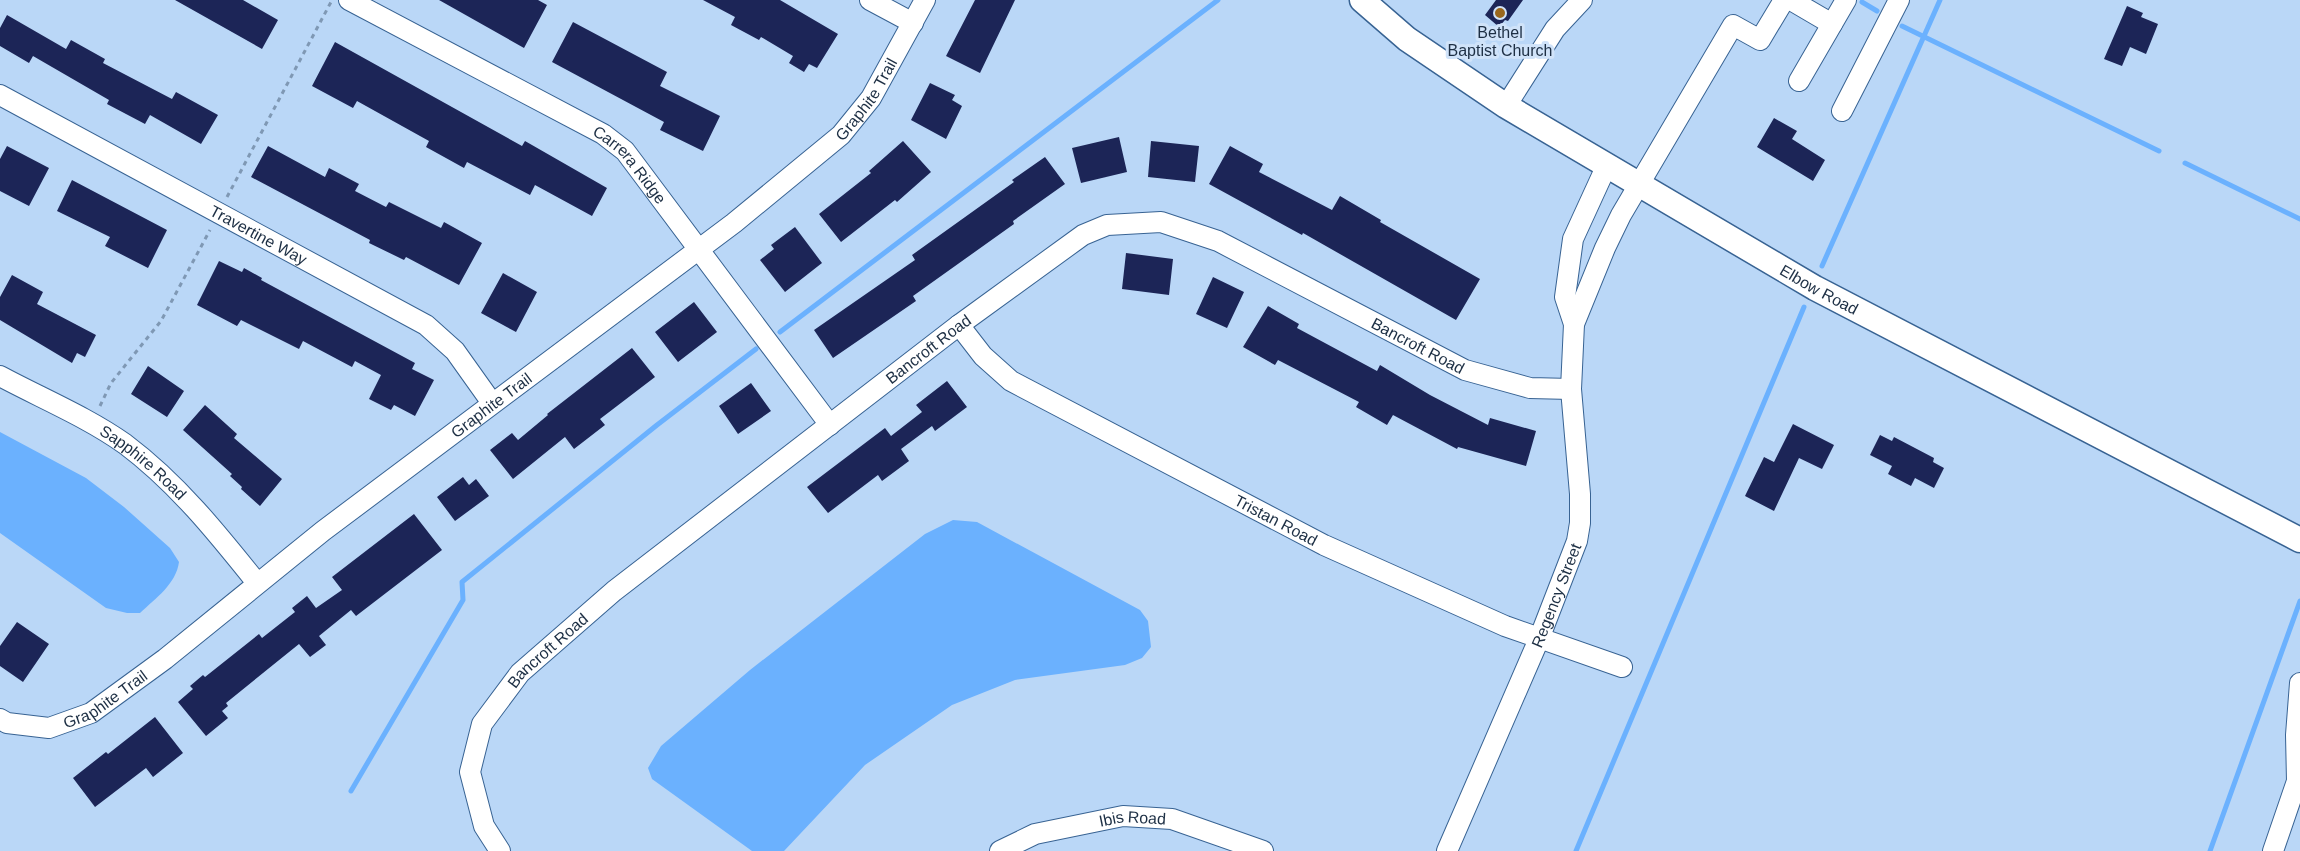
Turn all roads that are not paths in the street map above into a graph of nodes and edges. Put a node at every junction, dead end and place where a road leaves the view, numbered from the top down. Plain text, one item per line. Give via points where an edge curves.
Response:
1 (349, 0) edge
2 (870, 0) edge
3 (925, 0) edge
4 (1362, 0) edge
5 (1582, 0) edge
6 (1784, 0) edge
7 (1791, 0) edge
8 (1846, 0) edge
9 (1898, 0) edge
10 (913, 23) junction
11 (1832, 24) junction
12 (1799, 81) dead end
13 (0, 94) edge
14 (1506, 106) junction
15 (1842, 111) dead end
16 (1606, 167) junction
17 (1637, 185) junction
18 (700, 248) junction
19 (1574, 324) junction
20 (959, 325) junction
21 (0, 376) edge
22 (1571, 389) junction
23 (492, 403) junction
24 (830, 425) junction
25 (2300, 540) edge
26 (257, 584) junction
27 (1539, 639) junction
28 (1622, 667) dead end
29 (2300, 683) edge
30 (0, 719) edge
31 (2299, 779) edge
32 (500, 851) edge
33 (1000, 851) edge
34 (1263, 851) edge
35 (1447, 851) edge
36 (2273, 851) edge

1 - 18 street, Carrera Ridge via 603,134 625,151
2 - 10 street
3 - 10 street, Graphite Trail
4 - 14 main road, Elbow Road via 1407,39
5 - 14 street via 1555,29
6 - 17 street, Regency Street via 1760,40 1733,25
7 - 11 street
8 - 11 street
9 - 15 street
10 - 18 street, Graphite Trail via 871,98 841,135
11 - 12 street
13 - 23 street, Travertine Way via 426,325 455,351
14 - 16 main road, Elbow Road
16 - 17 main road, Elbow Road
16 - 19 street, Regency Street via 1573,239 1565,297
17 - 19 street, Regency Street via 1605,248
17 - 25 main road, Elbow Road via 1840,302
18 - 23 street, Graphite Trail
18 - 24 street, Carrera Ridge
19 - 22 street, Regency Street
20 - 22 street, Bancroft Road via 1083,235 1107,225 1161,222 1218,240 1465,370 1530,388
20 - 24 street, Bancroft Road
20 - 27 street, Tristan Road via 983,356 1011,381 1065,411 1324,544
21 - 26 street, Sapphire Road via 92,424 155,468 214,529
22 - 27 street, Regency Street via 1580,522 1571,561
23 - 26 street, Graphite Trail
24 - 32 street, Bancroft Road via 614,591 520,673 482,724 470,772 484,826
26 - 30 street, Graphite Trail via 91,713 49,728
27 - 28 street, Tristan Road
27 - 35 street, Regency Street
29 - 31 street via 2296,735
31 - 36 street
33 - 34 street, Ibis Road via 1035,834 1123,816 1172,819

